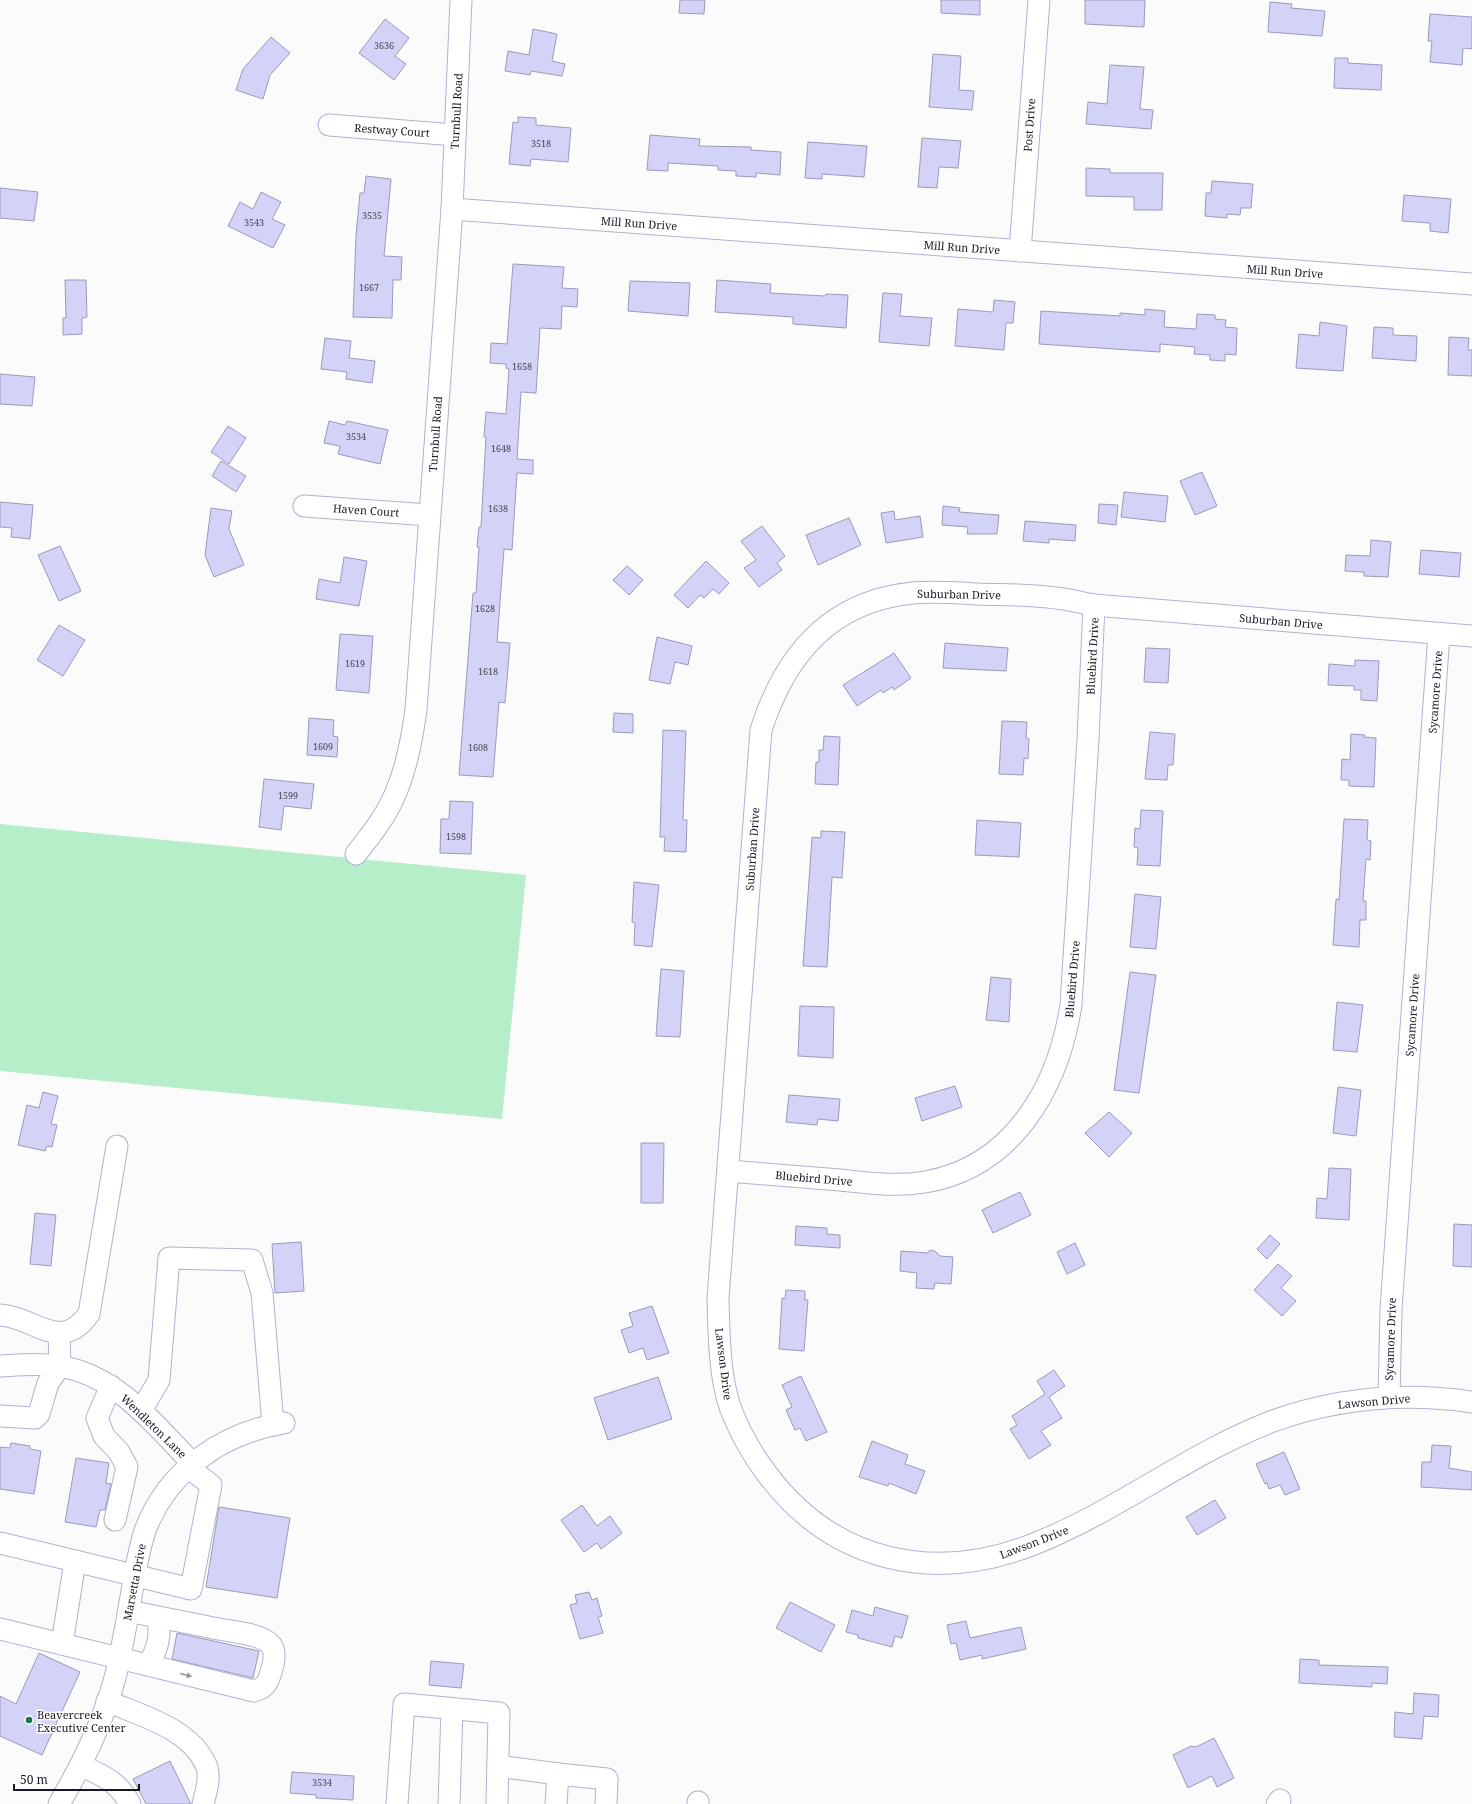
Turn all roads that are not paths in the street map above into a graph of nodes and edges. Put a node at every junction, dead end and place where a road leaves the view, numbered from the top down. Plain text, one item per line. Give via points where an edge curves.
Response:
1 (461, 0) edge
2 (1039, 0) edge
3 (329, 125) dead end
4 (455, 135) junction
5 (452, 210) junction
6 (1020, 251) junction
7 (1472, 284) edge
8 (304, 506) dead end
9 (429, 514) junction
10 (1094, 605) junction
11 (1439, 634) junction
12 (1472, 636) edge
13 (356, 854) dead end
14 (117, 1146) dead end
15 (728, 1171) junction
16 (0, 1315) edge
17 (59, 1334) junction
18 (0, 1366) edge
19 (60, 1366) junction
20 (111, 1386) junction
21 (1389, 1397) junction
22 (1472, 1402) edge
23 (141, 1411) junction
24 (0, 1416) edge
25 (190, 1465) junction
26 (114, 1520) dead end
27 (0, 1543) edge
28 (76, 1561) junction
29 (135, 1575) junction
30 (129, 1611) junction
31 (157, 1617) junction
32 (0, 1629) edge
33 (62, 1644) junction
34 (119, 1659) junction
35 (148, 1665) junction
36 (107, 1701) junction
37 (452, 1708) junction
38 (81, 1765) junction
39 (498, 1766) junction
40 (558, 1774) junction
41 (59, 1804) edge
42 (130, 1804) edge
43 (203, 1804) edge
44 (397, 1804) edge
45 (449, 1804) edge
46 (497, 1804) edge
47 (556, 1804) edge
48 (606, 1804) edge

1 - 4 street, Turnbull Road
2 - 6 street, Post Drive
3 - 4 street, Restway Court
4 - 5 street, Turnbull Road
5 - 6 street, Mill Run Drive
5 - 9 street, Turnbull Road
6 - 7 street, Mill Run Drive
8 - 9 street, Haven Court
9 - 13 street, Turnbull Road via 416,710 412,735 405,765 386,813
10 - 11 street, Suburban Drive
10 - 15 street, Suburban Drive via 1057,598 936,592 887,598 846,614 819,632 783,675 769,704 761,730
10 - 15 street, Bluebird Drive via 1071,1005 1060,1051 1039,1101 1003,1146 974,1165 949,1177 924,1182 884,1184
11 - 12 street, Suburban Drive
11 - 21 street, Sycamore Drive via 1391,1309
14 - 17 street via 90,1310 84,1321 74,1329
15 - 21 street, Lawson Drive via 718,1298 720,1340 730,1406 760,1465 781,1492 801,1513 821,1527 867,1551 893,1559 928,1562 967,1561 1007,1554 1078,1525 1202,1454 1271,1422 1334,1404
16 - 17 street via 19,1319
17 - 19 street
18 - 19 street, Wendleton Lane
19 - 20 street, Wendleton Lane via 89,1375
19 - 24 street via 48,1383 39,1414 35,1418
20 - 23 street, Wendleton Lane
20 - 26 street via 97,1418 104,1436 119,1452 127,1467
21 - 22 street, Lawson Drive via 1423,1397
23 - 25 street, Wendleton Lane
23 - 25 street, Marsetta Drive via 159,1380 169,1258 252,1260 262,1293 278,1424 233,1437
25 - 29 street, Marsetta Drive via 165,1493 150,1521 142,1542
25 - 29 street, Wendleton Lane via 211,1485 191,1589
27 - 28 street
28 - 29 street
28 - 33 street
29 - 30 street, Marsetta Drive
30 - 31 street
30 - 34 street, Marsetta Drive
31 - 35 street via 160,1626 158,1642
35 -> 31 street via 254,1691 263,1688 268,1682 273,1663 273,1649 269,1643 255,1637
32 - 33 street
33 - 34 street
34 - 35 street
34 - 36 street, Marsetta Drive
36 - 38 street, Marsetta Drive
36 - 43 street via 166,1727 193,1746 206,1766 208,1786
37 - 39 street via 499,1713
37 - 44 street via 404,1704
37 - 45 street
38 - 41 street, Marsetta Drive
38 - 42 street via 115,1782
39 - 40 street
39 - 46 street
40 - 47 street
40 - 48 street via 607,1779

